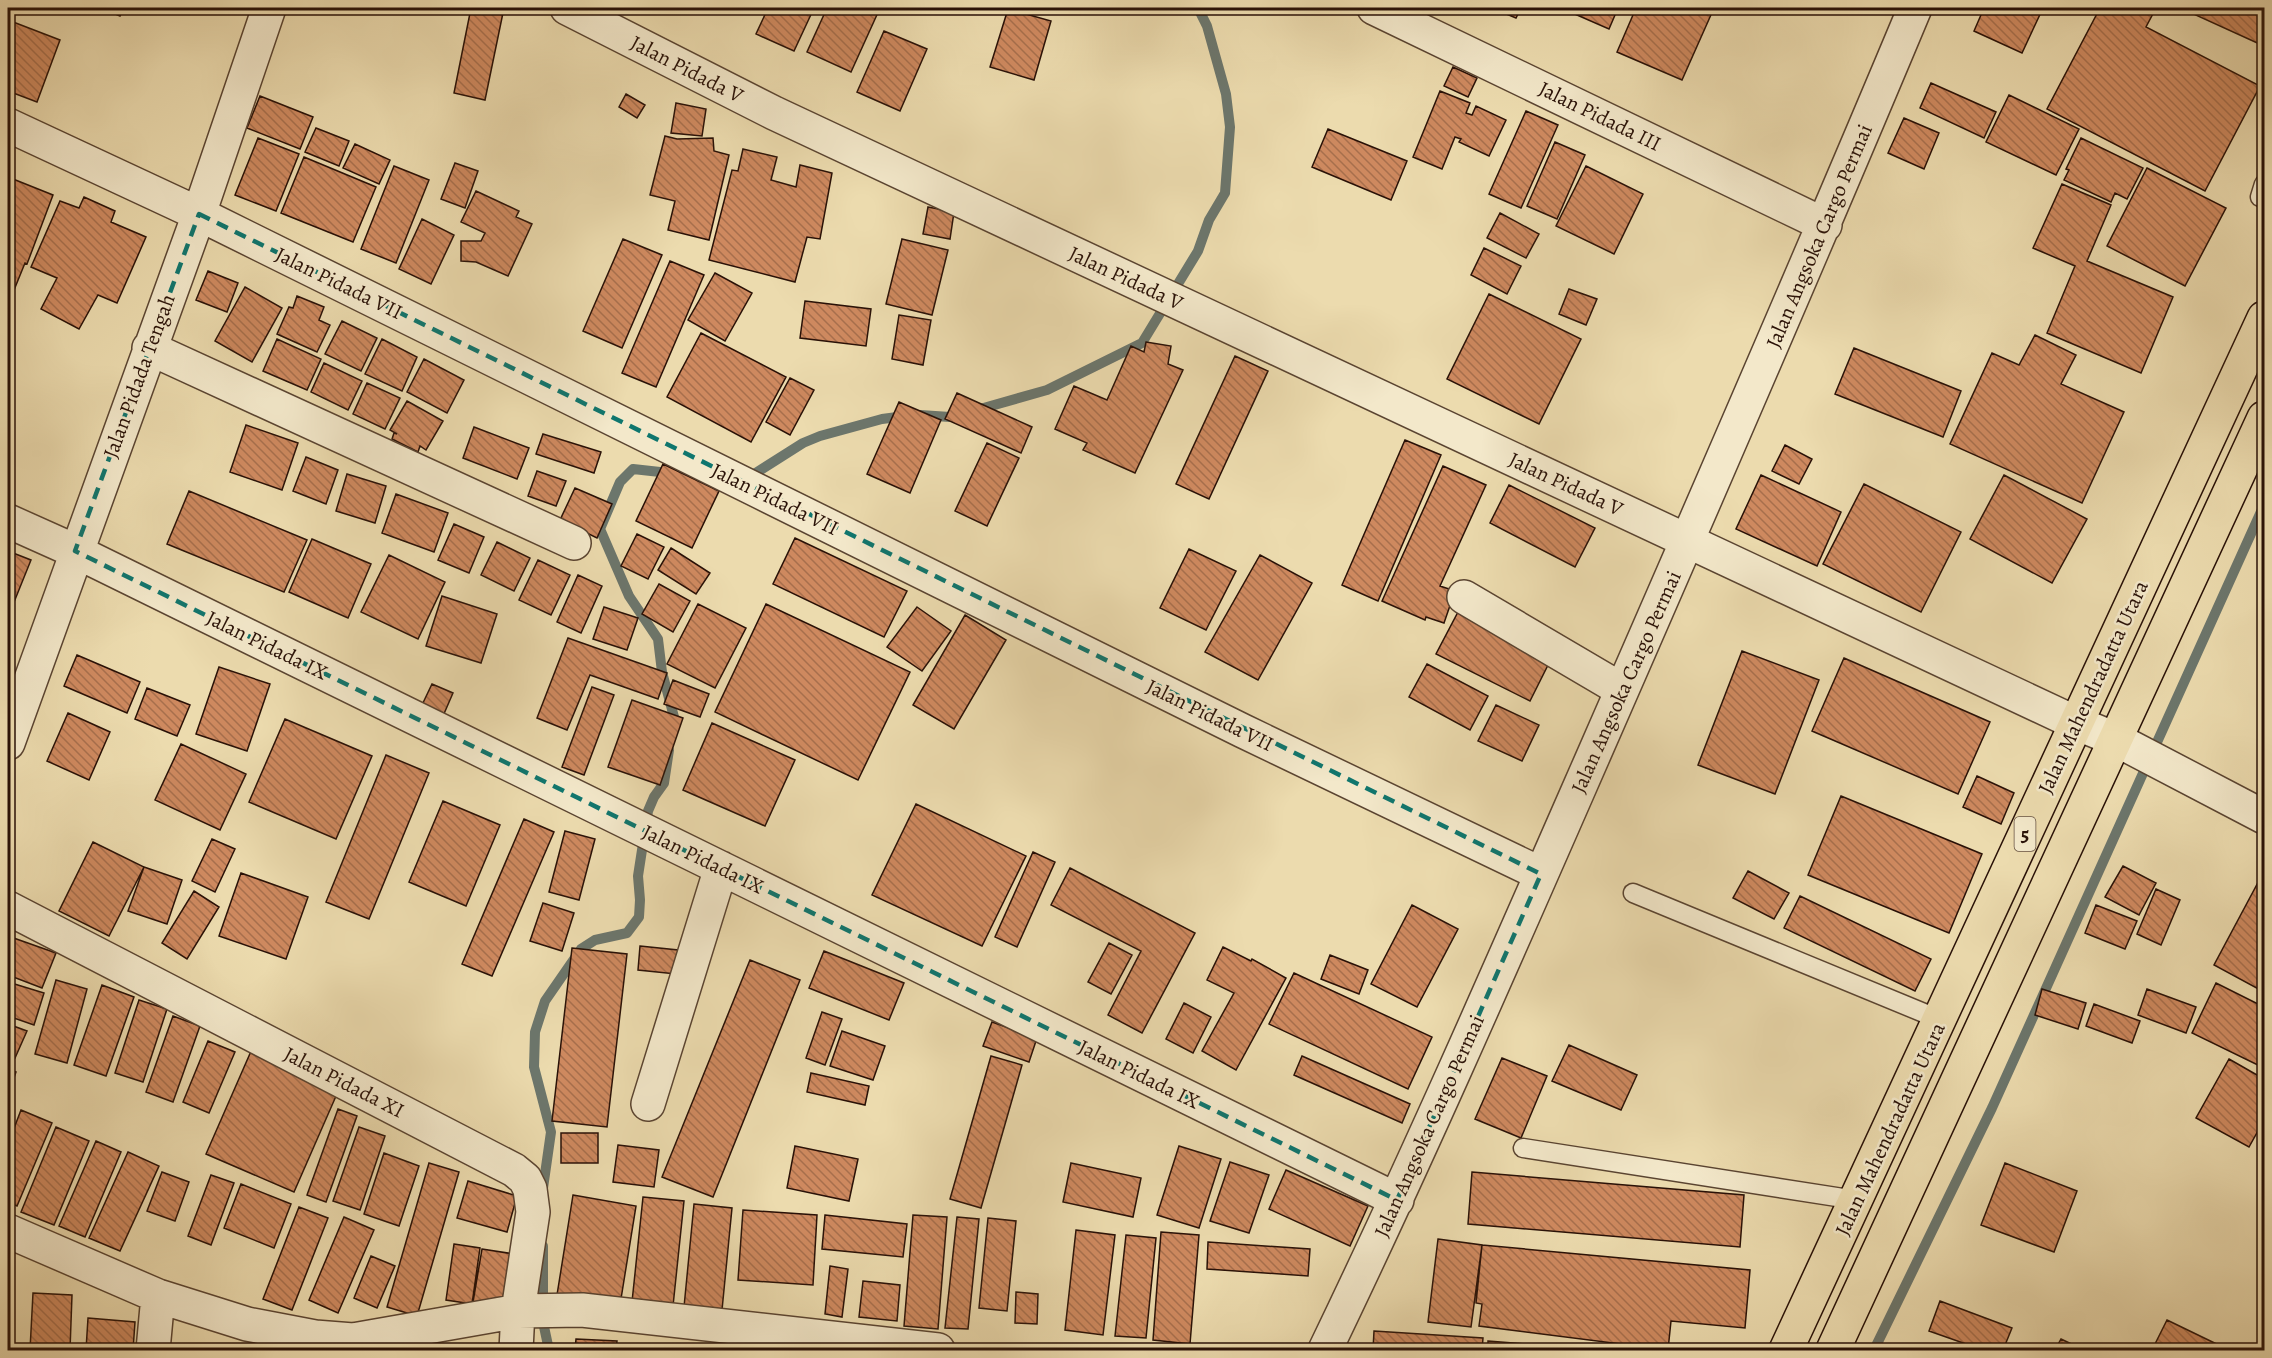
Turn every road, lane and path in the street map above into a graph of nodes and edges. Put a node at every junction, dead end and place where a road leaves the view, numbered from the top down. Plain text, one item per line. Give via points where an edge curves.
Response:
1 (269, 8) edge
2 (567, 8) edge
3 (1374, 8) edge
4 (1915, 8) edge
5 (8, 125) edge
6 (200, 214) junction
7 (1825, 225) junction
8 (2265, 318) edge
9 (149, 348) junction
10 (2265, 418) edge
11 (8, 521) edge
12 (1688, 541) junction
13 (574, 543) dead end
14 (75, 551) junction
15 (1464, 597) dead end
16 (1622, 690) junction
17 (2076, 723) junction
18 (2115, 739) junction
19 (8, 743) edge
20 (2265, 818) edge
21 (721, 868) junction
22 (1541, 874) junction
23 (1633, 893) dead end
24 (8, 908) edge
25 (1941, 1020) junction
26 (648, 1104) dead end
27 (1523, 1148) dead end
28 (1397, 1200) junction
29 (1856, 1200) junction
30 (8, 1231) edge
31 (158, 1296) junction
32 (518, 1311) junction
33 (902, 1349) edge
34 (153, 1350) edge
35 (516, 1350) edge
36 (938, 1350) edge
37 (1325, 1350) edge
38 (1786, 1350) edge
39 (1833, 1350) edge

1 - 6 street, Jalan Pidada Tengah
2 - 12 street, Jalan Pidada V via 774,113
3 - 7 street, Jalan Pidada III
4 - 7 street, Jalan Angsoka Cargo Permai
5 - 6 street, Jalan Pidada VII
6 - 9 street, Jalan Pidada Tengah
6 - 22 street, Jalan Pidada VII via 1243,731
7 - 12 street, Jalan Angsoka Cargo Permai
8 - 17 highway, Jalan Mahendradatta Utara / 5
9 - 13 street
9 - 14 street, Jalan Pidada Tengah
10 - 18 highway, Jalan Mahendradatta Utara / 5
11 - 14 street, Jalan Pidada IX
12 - 16 street, Jalan Angsoka Cargo Permai
12 - 17 street, Jalan Pidada V
14 - 19 street, Jalan Pidada Tengah
14 - 21 street, Jalan Pidada IX
15 - 16 street
16 - 22 street, Jalan Angsoka Cargo Permai
17 - 18 street, Jalan Pidada V
17 - 25 highway, Jalan Mahendradatta Utara / 5
18 - 20 street, Jalan Pidada V
18 - 39 highway, Jalan Mahendradatta Utara / 5
21 - 26 street
21 - 28 street, Jalan Pidada IX
22 - 28 street, Jalan Angsoka Cargo Permai
23 - 25 lane
24 - 32 street, Jalan Pidada XI via 519,1174 530,1189 533,1212
25 - 29 highway, Jalan Mahendradatta Utara / 5
27 - 29 lane
28 - 37 street, Jalan Angsoka Cargo Permai
29 - 38 highway, Jalan Mahendradatta Utara / 5
30 - 31 street
31 - 32 street via 247,1324 353,1340
31 - 34 street
32 - 33 street via 582,1310
32 - 35 street, Jalan Pidada XI
33 - 36 street

